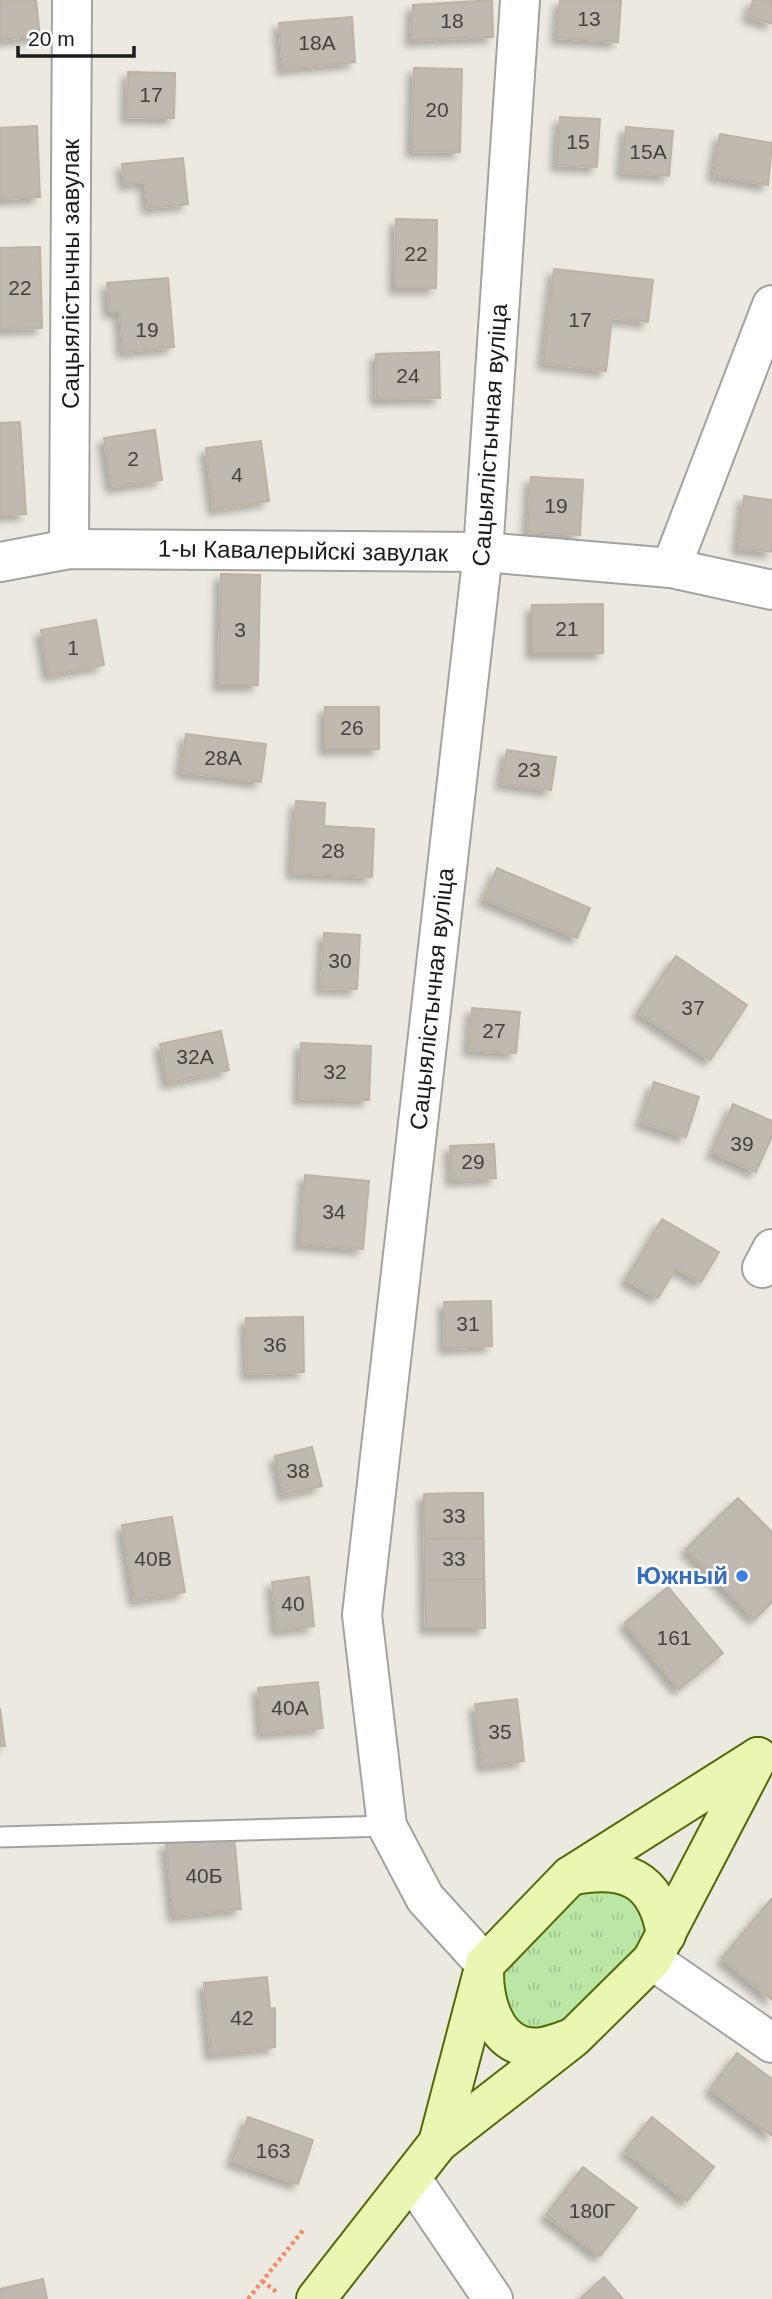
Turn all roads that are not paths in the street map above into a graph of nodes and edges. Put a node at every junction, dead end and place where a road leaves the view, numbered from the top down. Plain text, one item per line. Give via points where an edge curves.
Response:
1 (72, 0) edge
2 (520, 0) edge
3 (772, 305) edge
4 (69, 549) junction
5 (483, 552) junction
6 (0, 562) edge
7 (671, 568) junction
8 (772, 590) edge
9 (765, 1750) edge
10 (387, 1826) junction
11 (0, 1837) edge
12 (570, 1876) junction
13 (659, 1947) junction
14 (485, 1964) junction
15 (573, 2038) junction
16 (772, 2043) edge
17 (438, 2144) junction
18 (411, 2178) junction
19 (316, 2299) edge
20 (493, 2299) edge

1 - 4 street, Сацыялістычны завулак
2 - 5 street, Сацыялістычная вуліца
3 - 7 street
4 - 5 street, 1-ы Кавалерыйскі завулак
4 - 6 street, 1-ы Кавалерыйскі завулак
5 - 7 street, 1-ы Кавалерыйскі завулак
5 - 10 street, Сацыялістычная вуліца via 362,1615
7 - 8 street, 1-ы Кавалерыйскі завулак
9 - 12 street
9 - 13 street
10 - 11 lane
10 - 14 street, Сацыялістычная вуліца via 425,1898
12 - 13 street via 619,1873 639,1882 654,1895 662,1913
12 - 14 street
13 - 15 street
13 - 16 street
14 - 15 street via 484,1997 507,2036 523,2046 544,2047
14 - 17 street
15 - 17 street
17 - 18 street
18 - 19 street
18 - 20 street

